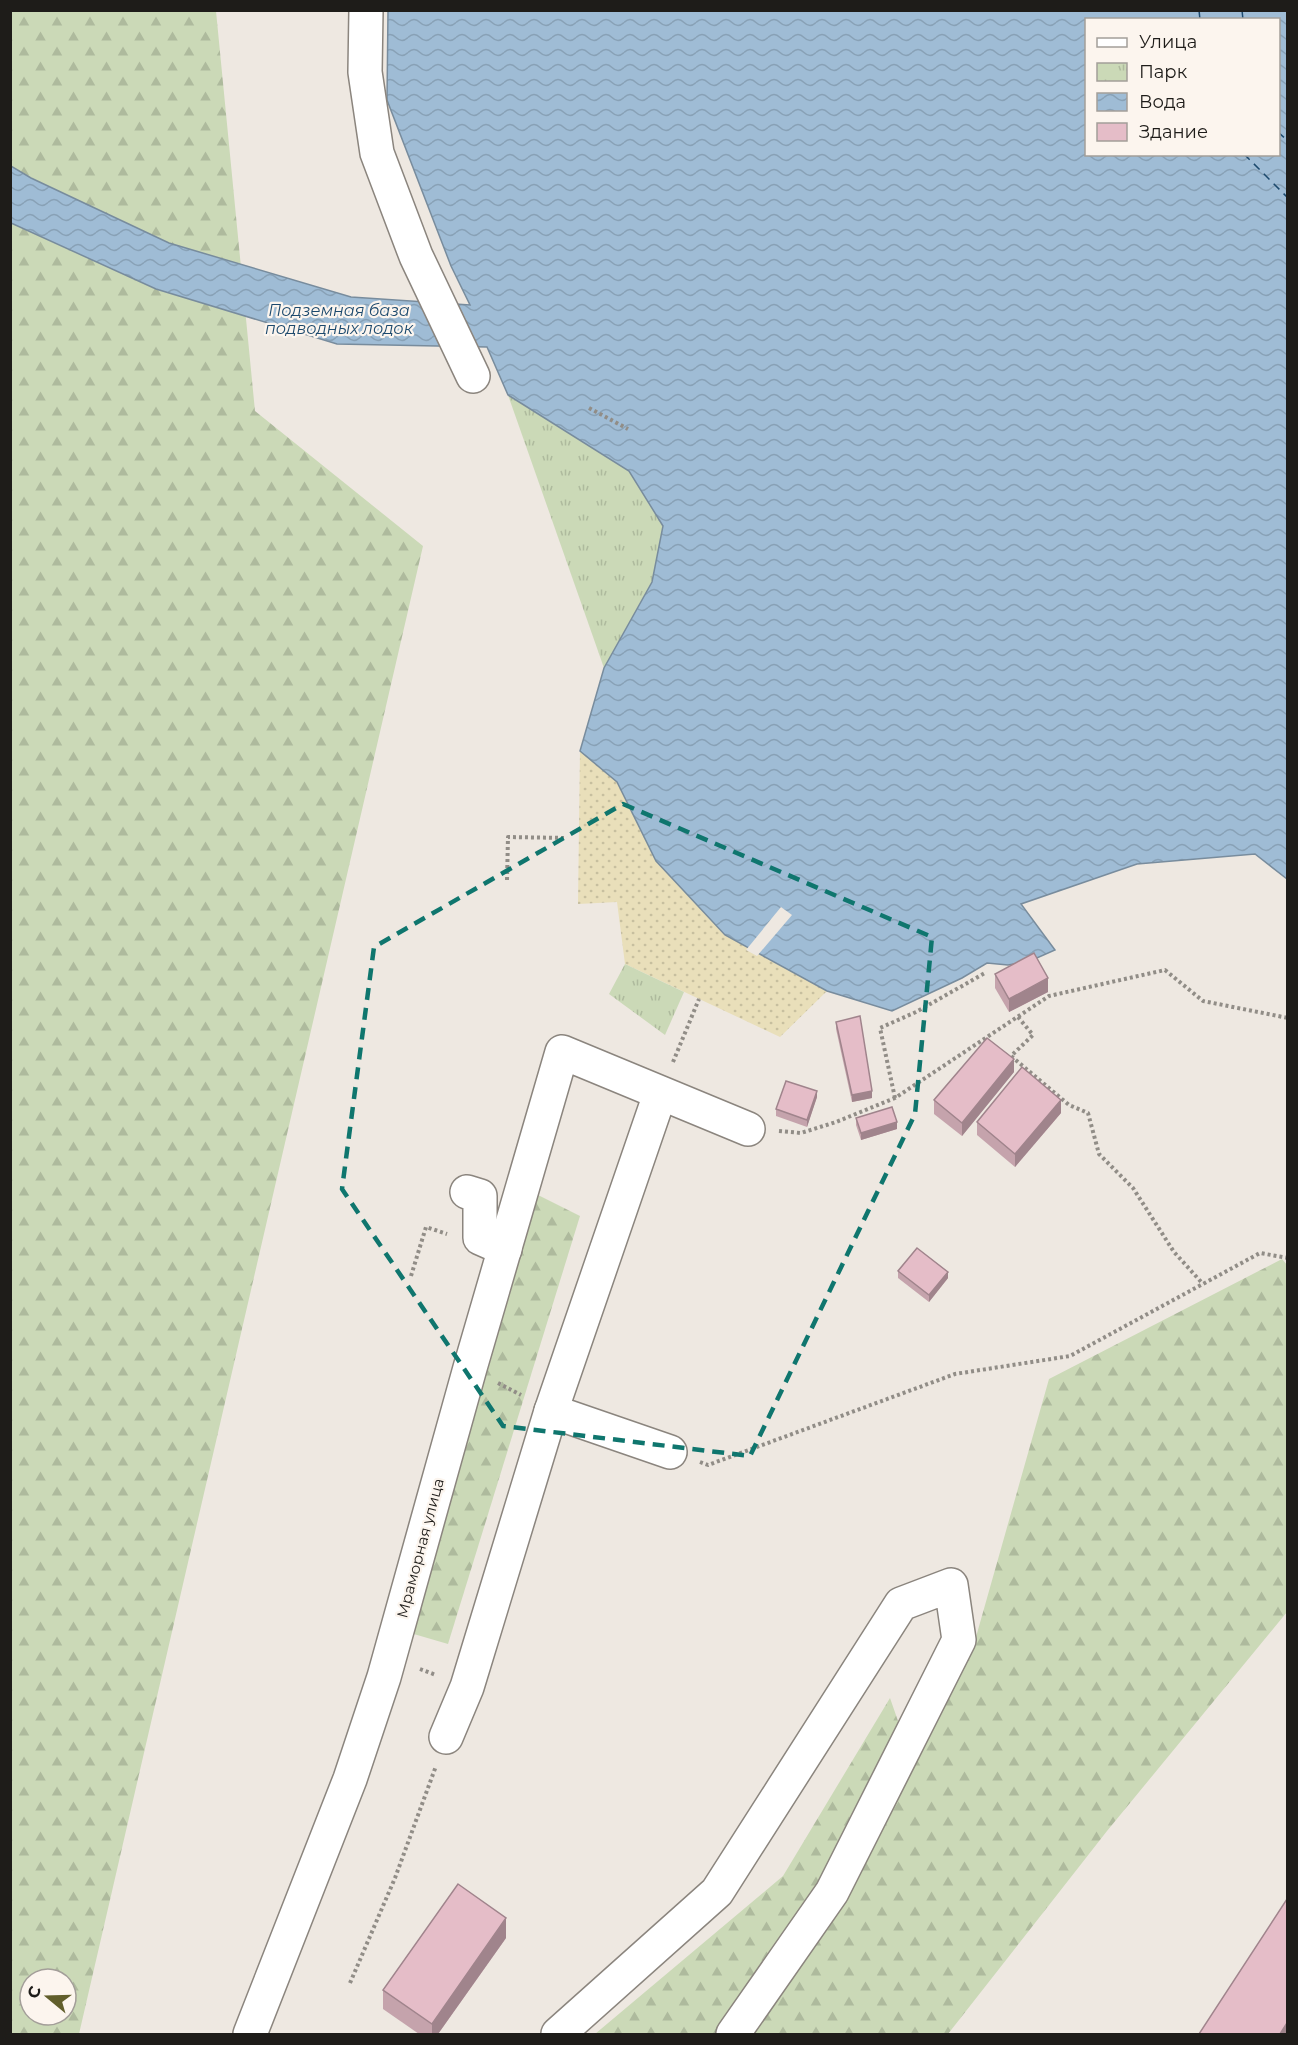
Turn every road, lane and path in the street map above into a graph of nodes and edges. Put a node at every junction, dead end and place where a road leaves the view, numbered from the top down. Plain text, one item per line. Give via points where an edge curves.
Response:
1 (366, 10) edge
2 (473, 376) dead end
3 (589, 408) dead end
4 (628, 429) dead end
5 (567, 838) dead end
6 (507, 880) dead end
7 (985, 974) dead end
8 (699, 999) dead end
9 (1018, 1017) junction
10 (1287, 1018) edge
11 (660, 1094) junction
12 (895, 1098) junction
13 (748, 1129) joint
14 (467, 1192) joint
15 (505, 1249) junction
16 (1287, 1258) edge
17 (411, 1276) dead end
18 (1203, 1284) junction
19 (470, 1368) junction
20 (551, 1411) junction
21 (670, 1452) joint
22 (384, 1677) junction
23 (467, 1688) junction
24 (446, 1737) joint
25 (350, 1983) dead end
26 (250, 2034) edge
27 (558, 2034) edge
28 (733, 2034) edge

1 - 2 street via 365,72 377,153 416,256
3 - 4 path
5 - 6 path via 508,837
7 - 12 path via 880,1028
8 - 11 path
9 - 10 path via 1049,996 1165,970 1203,1001
9 - 12 path
9 - 18 path via 1033,1035 1011,1056 1069,1105 1088,1113 1099,1154 1133,1188 1174,1252
11 - 13 street
11 - 15 street, Мраморная улица via 562,1052
11 - 20 street
12 - 13 path via 801,1133
14 - 15 street via 480,1196 480,1238
14 - 17 path via 452,1236 426,1227
15 - 19 street, Мраморная улица
16 - 18 path via 1260,1253
18 - 21 path via 1070,1356 955,1374 708,1464
19 - 20 path
19 - 22 street, Мраморная улица
20 - 21 street
20 - 23 street
22 - 23 path via 407,1685 414,1667
22 - 26 street, Мраморная улица via 350,1779
23 - 24 street
24 - 25 path via 395,1878
27 - 28 street via 717,1892 901,1604 951,1585 959,1640 832,1892

